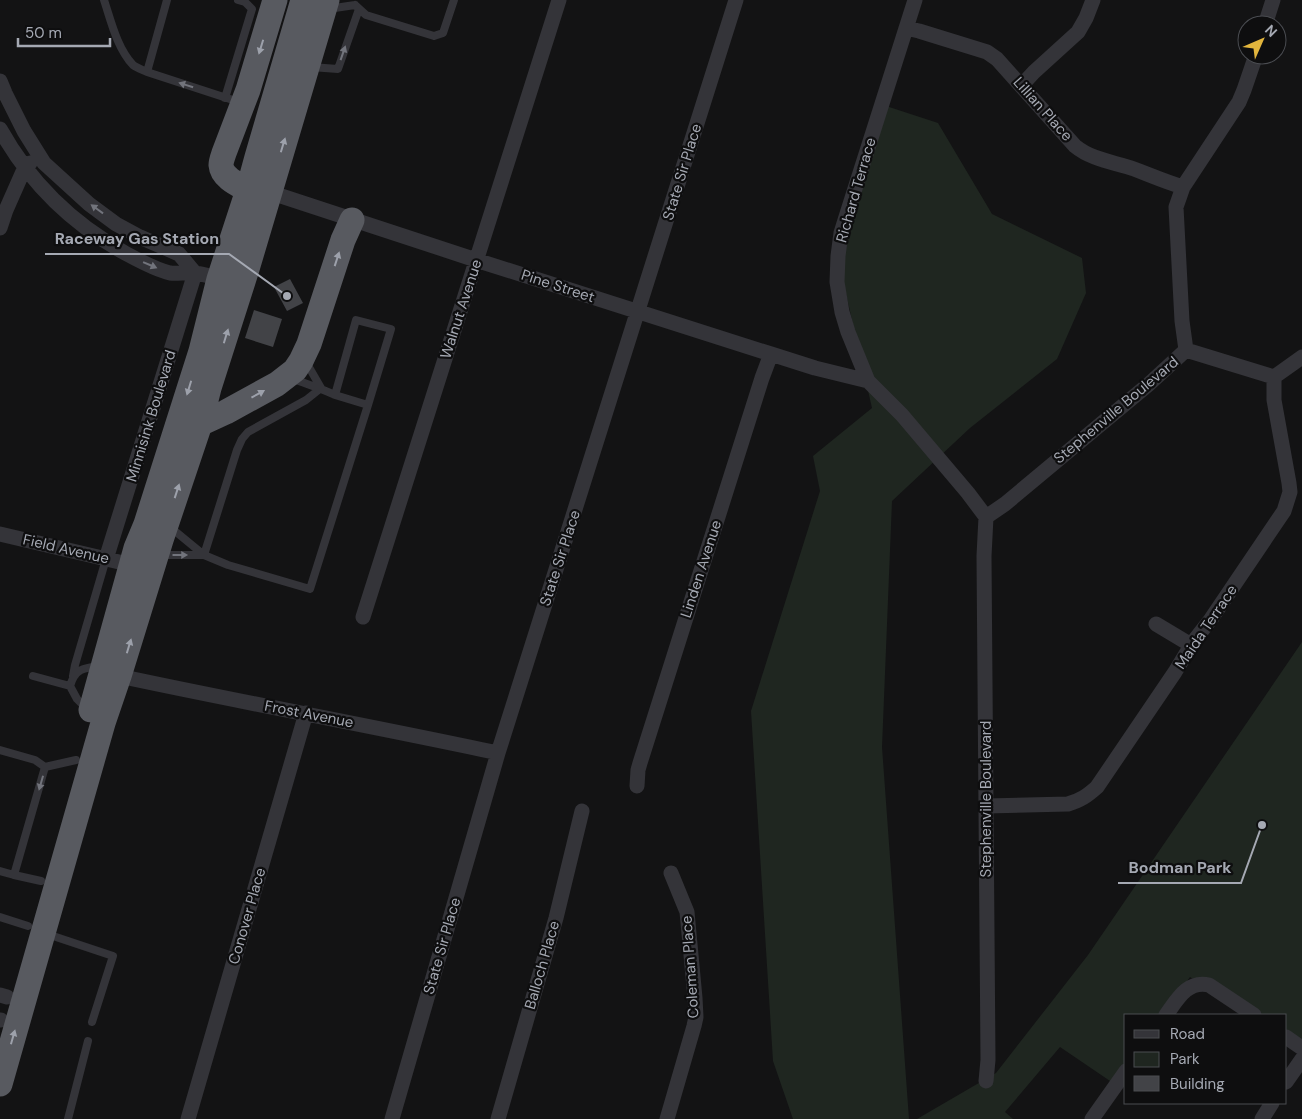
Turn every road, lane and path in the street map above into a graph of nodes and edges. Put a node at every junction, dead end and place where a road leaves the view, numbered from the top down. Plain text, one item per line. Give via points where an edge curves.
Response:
1 (104, 0) edge
2 (167, 0) edge
3 (238, 0) edge
4 (275, 0) edge
5 (454, 0) edge
6 (558, 0) edge
7 (736, 0) edge
8 (915, 0) edge
9 (1093, 0) edge
10 (1274, 0) edge
11 (318, 3) edge
12 (357, 4) edge
13 (1269, 15) edge
14 (906, 28) junction
15 (1253, 65) edge
16 (307, 67) junction
17 (147, 72) junction
18 (0, 81) edge
19 (1022, 85) junction
20 (234, 101) junction
21 (0, 129) edge
22 (39, 155) junction
23 (25, 167) junction
24 (1183, 186) junction
25 (259, 191) junction
26 (352, 220) junction
27 (0, 228) edge
28 (476, 260) junction
29 (195, 273) junction
30 (219, 279) junction
31 (638, 312) junction
32 (1186, 350) junction
33 (771, 354) junction
34 (303, 357) junction
35 (1302, 357) edge
36 (287, 376) junction
37 (1274, 377) junction
38 (868, 381) junction
39 (321, 388) junction
40 (335, 395) junction
41 (368, 406) junction
42 (200, 424) junction
43 (986, 517) junction
44 (166, 524) junction
45 (0, 534) edge
46 (156, 555) junction
47 (204, 555) junction
48 (106, 559) junction
49 (132, 565) junction
50 (363, 617) dead end
51 (1156, 624) dead end
52 (1192, 645) junction
53 (112, 671) junction
54 (33, 676) dead end
55 (73, 676) junction
56 (70, 686) junction
57 (90, 713) junction
58 (306, 714) junction
59 (0, 750) edge
60 (498, 753) junction
61 (76, 760) junction
62 (45, 767) junction
63 (638, 786) dead end
64 (986, 806) junction
65 (582, 811) dead end
66 (0, 871) edge
67 (671, 873) dead end
68 (14, 874) junction
69 (41, 881) junction
70 (0, 916) edge
71 (35, 929) junction
72 (1, 1011) edge
73 (1167, 1014) edge
74 (1252, 1014) edge
75 (92, 1022) dead end
76 (1287, 1038) edge
77 (88, 1041) dead end
78 (1302, 1048) edge
79 (1302, 1059) edge
80 (1124, 1075) edge
81 (986, 1081) dead end
82 (1287, 1081) edge
83 (0, 1084) edge
84 (1271, 1104) edge
85 (68, 1119) edge
86 (188, 1119) edge
87 (392, 1119) edge
88 (498, 1119) edge
89 (667, 1119) edge
90 (1092, 1119) edge
91 (1262, 1119) edge

1 - 17 lane via 125,54 135,66
2 - 17 lane
3 - 20 lane via 252,9
4 -> 20 highway
5 - 12 lane via 442,34 434,36 366,15
6 - 28 street, Walnut Avenue
7 - 31 street, State Sir Place
8 - 14 street, Richard Terrace
9 - 19 street via 1078,32
10 - 13 street
11 - 12 lane
11 - 16 highway
11 - 25 highway via 257,157
16 -> 12 lane via 338,69
14 - 19 street, Lillian Place via 987,52
14 - 38 street, Richard Terrace via 841,233 838,256 837,282 842,312
15 - 24 street, Stephenville Boulevard via 1239,102
25 -> 16 highway
20 -> 17 lane
18 - 22 street
19 - 24 street, Lillian Place via 1083,152
20 - 25 highway via 221,168 233,182
21 - 23 street
22 - 23 street
29 -> 22 street via 180,254 116,224 89,204
23 - 27 street
23 -> 29 street via 62,208 110,245 171,273
24 - 32 street, Stephenville Boulevard via 1176,208
25 - 26 street, Pine Street
25 - 30 highway
42 -> 25 highway
26 - 28 street, Pine Street
34 -> 26 highway
28 - 31 street, Pine Street
28 - 50 street, Walnut Avenue
29 - 30 street
29 - 48 street, Minnisink Boulevard
30 -> 49 highway via 200,351
31 - 33 street, Pine Street
31 - 60 street, State Sir Place
32 - 37 street
32 - 43 street, Stephenville Boulevard
33 - 38 street, Pine Street
33 - 63 street, Linden Avenue via 654,716 638,770
34 - 36 highway
34 - 39 lane
35 - 37 street
36 - 39 lane
42 -> 36 highway
37 - 52 street, Maida Terrace via 1274,400 1290,492 1288,503
38 - 43 street via 902,414
39 - 40 lane
39 - 47 lane via 306,400 248,432 242,439
40 - 41 lane
40 - 41 lane via 356,320 391,329
41 - 47 lane via 310,590
44 -> 42 highway
43 - 64 street, Stephenville Boulevard
44 - 46 highway
44 - 47 lane
45 - 48 street, Field Avenue
46 -> 47 lane
53 -> 46 highway
48 - 49 street, Field Avenue
48 - 55 lane
49 - 53 highway
51 - 52 street
52 - 64 street, Maida Terrace via 1097,787 1085,798 1068,804
53 - 55 lane via 83,668
53 - 57 highway
53 - 58 street, Frost Avenue via 204,694
53 - 71 highway via 104,723
54 - 56 lane
55 - 56 lane
56 - 57 lane
57 - 61 highway
58 - 60 street, Frost Avenue
58 - 86 street, Conover Place
59 - 62 lane via 35,760
60 - 87 street, State Sir Place
61 - 62 lane
61 - 69 highway
62 -> 68 lane
64 - 81 street, Stephenville Boulevard
65 - 88 street, Balloch Place via 556,918
66 - 68 lane
67 - 89 street, Coleman Place via 687,912 696,1017
68 - 69 lane
69 - 71 highway
70 - 71 lane
71 - 72 highway
71 - 75 lane via 113,956
83 -> 71 highway
73 - 74 street via 1188,988 1202,983
76 - 78 street
77 - 85 lane
79 - 82 street
80 - 90 street
84 - 91 street

